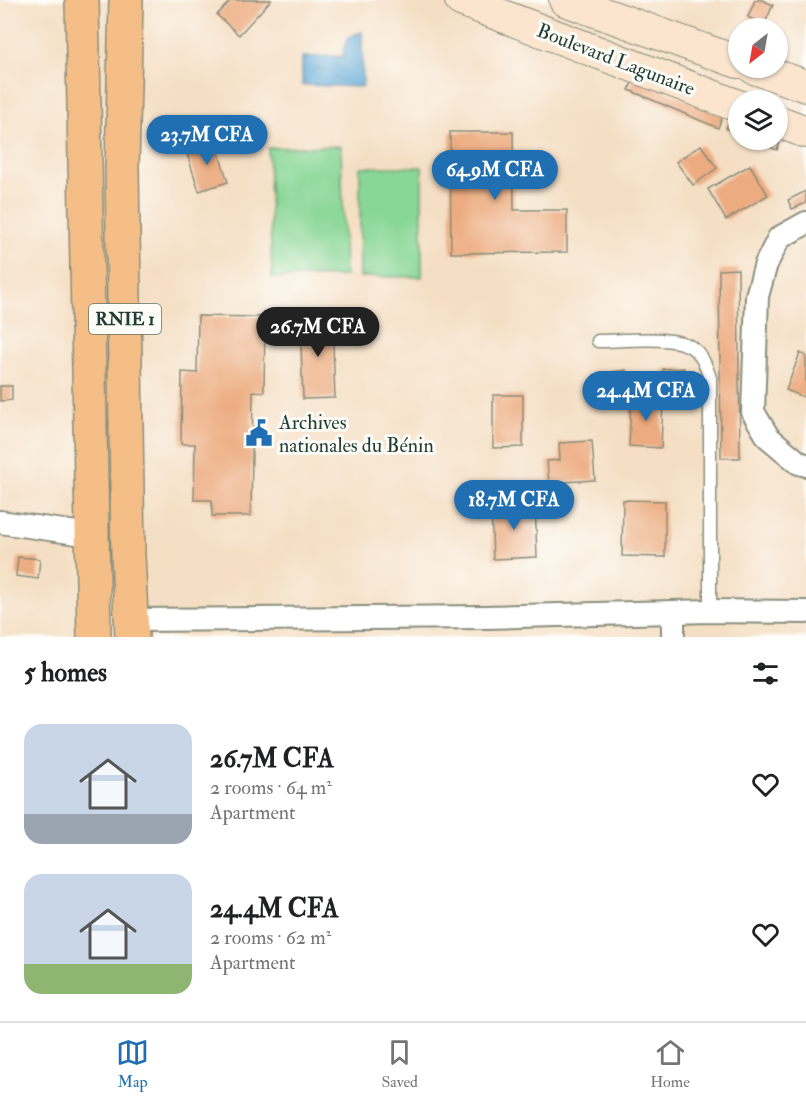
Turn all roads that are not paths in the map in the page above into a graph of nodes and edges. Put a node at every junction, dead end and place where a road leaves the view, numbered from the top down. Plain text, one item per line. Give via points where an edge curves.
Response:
1 (82, 0) edge
2 (126, 0) edge
3 (461, 0) edge
4 (565, 0) edge
5 (728, 58) edge
6 (783, 78) edge
7 (806, 86) edge
8 (728, 102) edge
9 (788, 125) edge
10 (806, 132) edge
11 (806, 223) edge
12 (598, 341) dead end
13 (806, 465) edge
14 (0, 522) edge
15 (91, 535) junction
16 (710, 611) junction
17 (673, 612) junction
18 (806, 612) edge
19 (486, 627) edge
20 (132, 629) edge
21 (94, 637) edge
22 (673, 637) edge

1 - 15 highway, RNIE 1
2 - 20 highway, RNIE 1 via 122,167
3 - 8 main road, Boulevard Lagunaire
4 - 5 main road, Boulevard Lagunaire
6 - 7 main road
9 - 10 main road
11 - 13 street via 779,238 765,264 757,296 753,412 768,437
12 - 16 lane via 675,340 692,347 705,362 710,378
14 - 15 street
15 - 21 highway, RNIE 1
16 - 17 street
16 - 18 street
17 - 19 street
17 - 22 street
19 - 20 street

